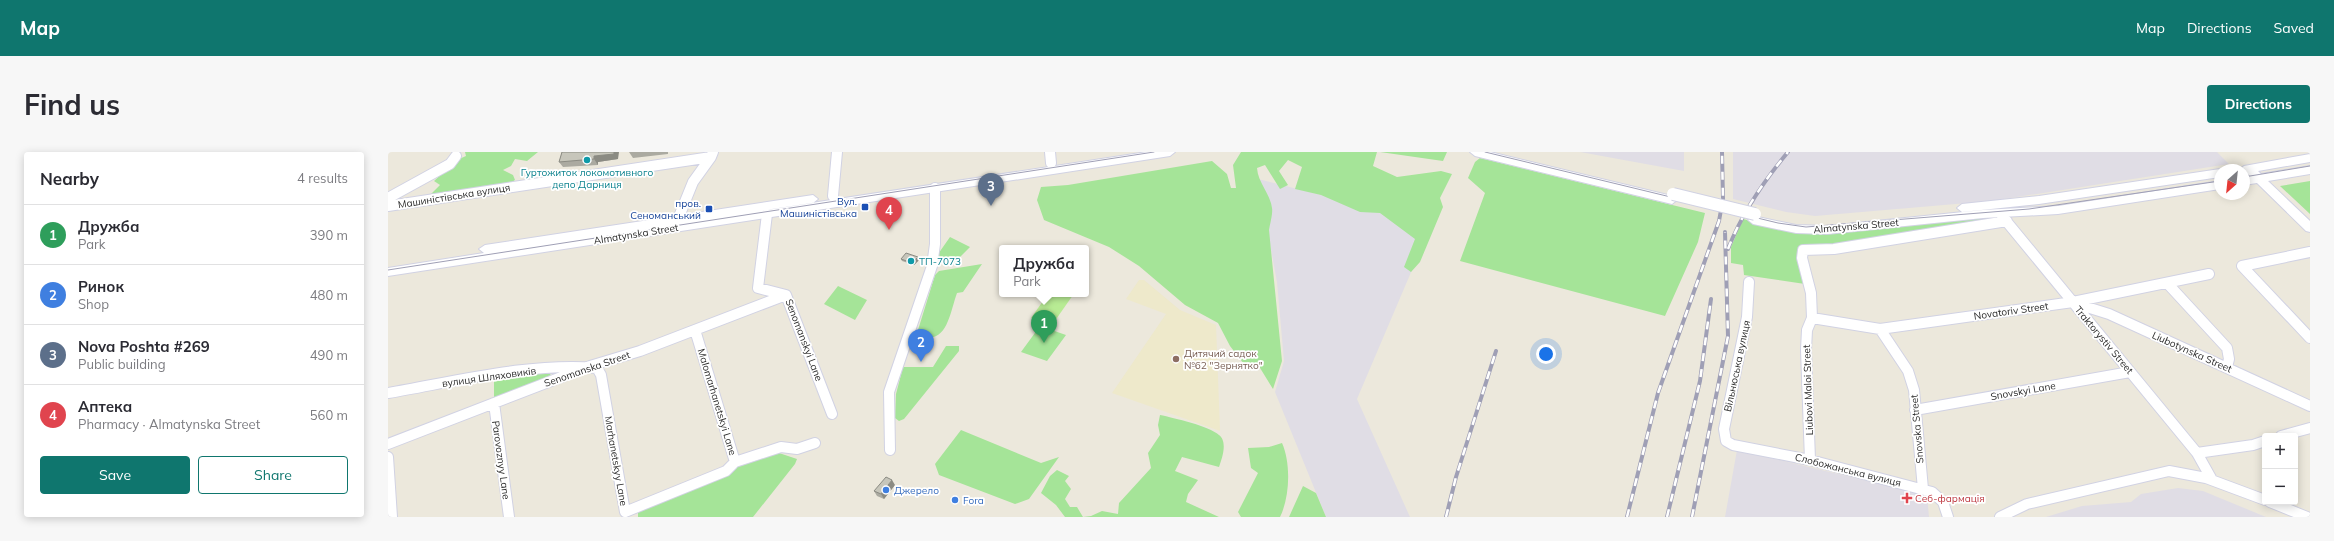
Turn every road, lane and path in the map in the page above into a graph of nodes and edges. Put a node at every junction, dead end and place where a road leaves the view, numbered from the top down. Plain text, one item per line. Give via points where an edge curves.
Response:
1 (837, 152) edge
2 (1122, 152) edge
3 (1170, 152) edge
4 (1475, 152) edge
5 (1502, 152) edge
6 (712, 154) edge
7 (456, 156) dead end
8 (1050, 158) edge
9 (2310, 158) edge
10 (2250, 168) edge
11 (2310, 170) edge
12 (2250, 172) edge
13 (2214, 174) edge
14 (2259, 178) junction
15 (2250, 180) edge
16 (2214, 186) edge
17 (935, 188) junction
18 (833, 196) junction
19 (1672, 197) junction
20 (388, 198) edge
21 (1993, 205) junction
22 (388, 206) edge
23 (768, 214) junction
24 (1754, 217) junction
25 (2004, 218) junction
26 (678, 219) junction
27 (2310, 228) edge
28 (1803, 250) joint
29 (2310, 252) edge
30 (388, 264) edge
31 (388, 272) edge
32 (2208, 274) dead end
33 (1749, 282) dead end
34 (2167, 283) junction
35 (786, 295) junction
36 (2073, 302) junction
37 (1812, 318) junction
38 (1880, 329) junction
39 (694, 330) junction
40 (2310, 338) edge
41 (590, 366) junction
42 (2227, 367) junction
43 (2130, 372) junction
44 (388, 393) edge
45 (494, 403) junction
46 (2310, 406) edge
47 (1915, 410) junction
48 (832, 414) dead end
49 (2310, 428) edge
50 (2292, 433) edge
51 (2262, 442) edge
52 (815, 443) dead end
53 (388, 444) edge
54 (1733, 445) joint
55 (890, 450) dead end
56 (2197, 453) junction
57 (388, 457) edge
58 (1810, 460) junction
59 (735, 462) junction
60 (2211, 478) junction
61 (1923, 489) junction
62 (2262, 499) edge
63 (2277, 505) edge
64 (392, 517) edge
65 (509, 517) edge
66 (1948, 517) edge
67 (2000, 517) edge
68 (2307, 517) edge

1 - 18 street
2 - 8 street, Almatynska Street
3 - 17 street, Almatynska Street
4 - 19 street, Almatynska Street
5 - 19 street, Almatynska Street
6 - 22 street, Машиністівська вулиця
6 - 26 street, Машиністівська вулиця via 693,182
7 - 20 street via 450,164
8 - 18 street, Almatynska Street
9 - 10 street
11 - 14 street
12 - 14 street
13 - 21 street, Almatynska Street
14 - 15 street
14 - 27 street
16 - 25 street, Almatynska Street
17 - 23 street, Almatynska Street
17 - 55 street via 935,244 932,266 889,392
18 - 26 street, Almatynska Street
19 - 24 street, Almatynska Street
21 - 24 street, Almatynska Street via 1820,223
21 - 25 street, Traktorystiv Street
23 - 31 street, Almatynska Street
23 - 35 street, Senomanskyi Lane via 758,288
24 - 25 street, Almatynska Street via 1779,226 1814,230
25 - 28 street, Almatynska Street via 1834,249
25 - 36 street, Traktorystiv Street
26 - 30 street, Almatynska Street
28 - 37 street, Liubovi Maloi Street via 1802,258 1811,293
29 - 40 street via 2242,266
32 - 34 street, Novatoriv Street
33 - 54 street, Вільнюська вулиця via 1747,317 1724,429 1724,436
34 - 36 street, Novatoriv Street
34 - 42 street via 2227,348 2230,359
35 - 39 street, Senomanska Street
35 - 48 street, Senomanskyi Lane
36 - 38 street, Novatoriv Street
36 - 42 street, Liubotynska Street via 2109,314
36 - 43 street, Traktorystiv Street
37 - 38 street, Novatoriv Street
37 - 58 street, Liubovi Maloi Street via 1807,330 1806,350
38 - 47 street, Snovska Street via 1908,371 1914,390
39 - 41 street, Senomanska Street
39 - 59 street, Malomarhanetskyi Lane
41 - 44 street, вулиця Шляховиків via 504,373
41 - 45 street, Senomanska Street
41 - 59 street, Marhanetskyy Lane via 597,368 601,375 625,512 726,471
42 - 46 street, Liubotynska Street
43 - 47 street, Snovskyi Lane
43 - 56 street, Traktorystiv Street
45 - 53 street, Senomanska Street
45 - 65 street, Parovoznyy Lane
47 - 61 street, Snovska Street
49 - 50 street
51 - 56 street
52 - 59 street, Malomarhanetskyi Lane via 797,449 781,447
54 - 58 street, Слобожанська вулиця
56 - 60 street, Traktorystiv Street
57 - 64 street
58 - 61 street, Слобожанська вулиця
60 - 62 street
60 - 67 street via 2169,471 2028,504
61 - 66 street, Слобожанська вулиця via 1940,497 1946,506
63 - 68 street

